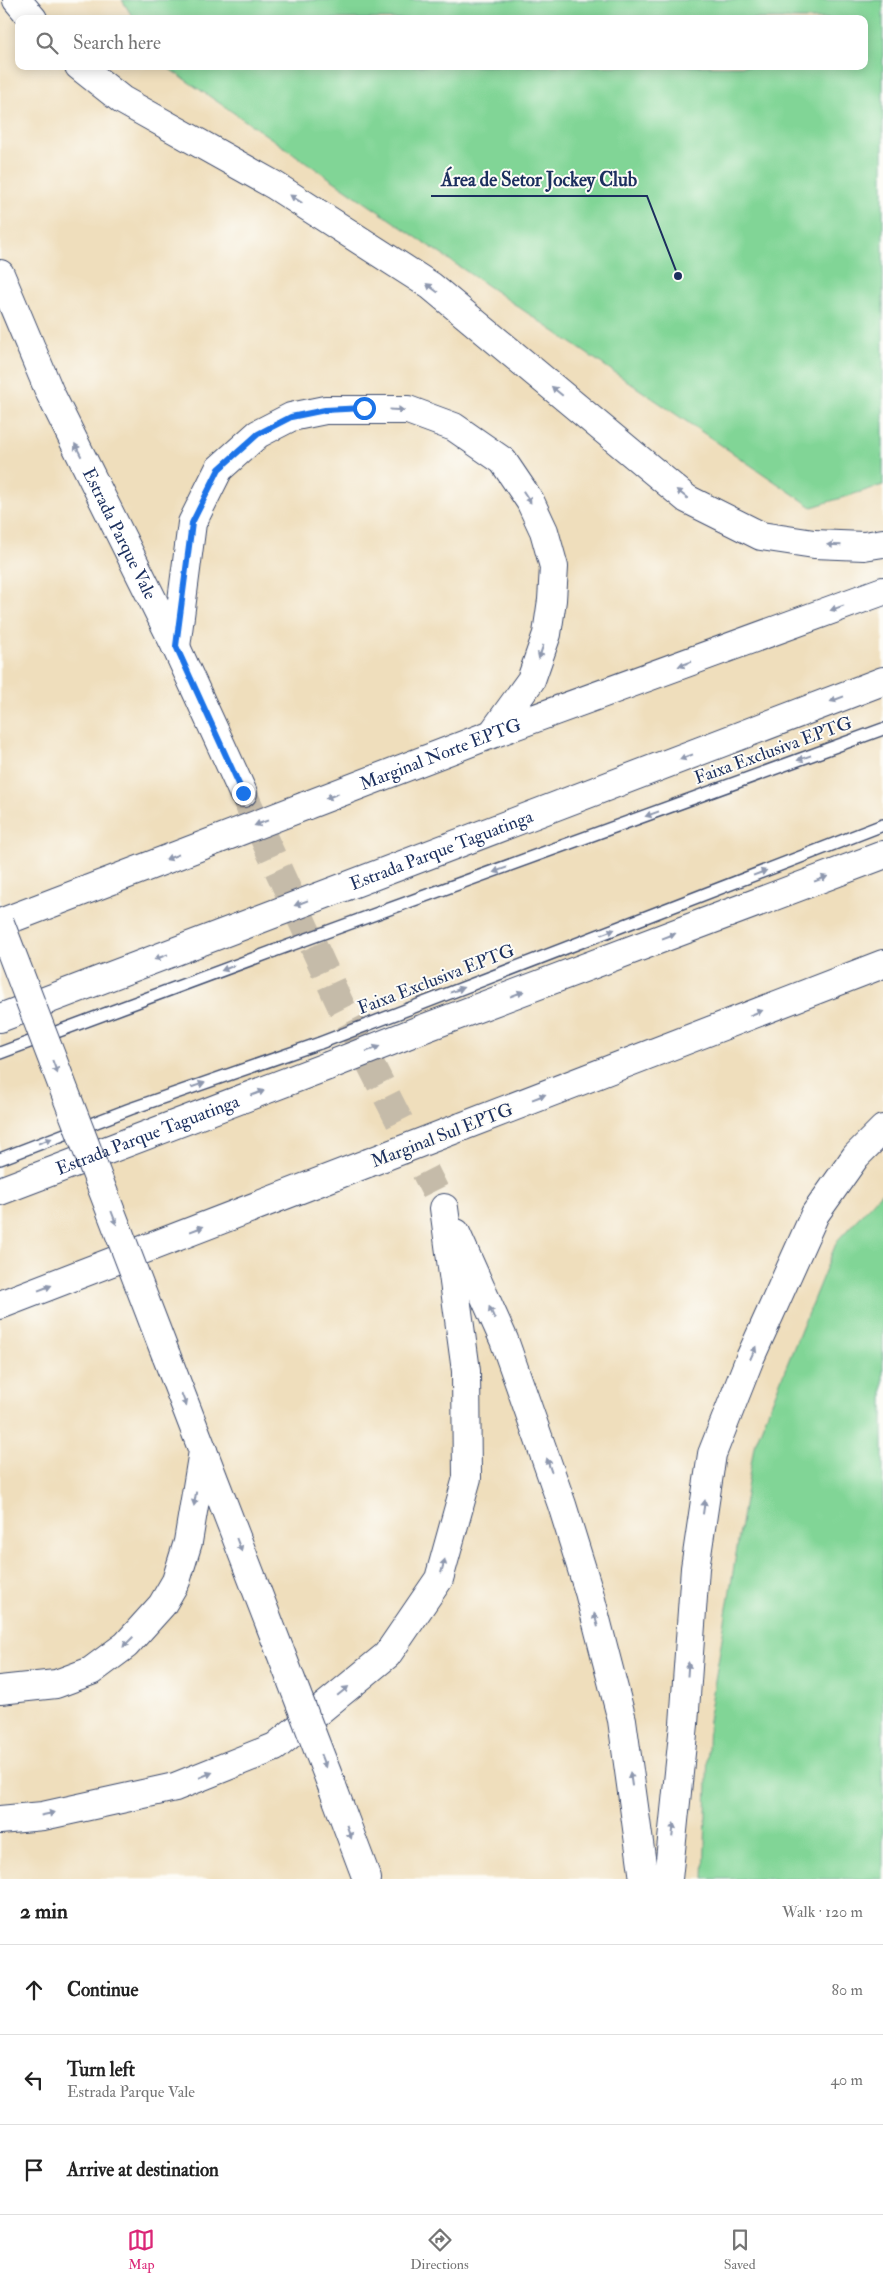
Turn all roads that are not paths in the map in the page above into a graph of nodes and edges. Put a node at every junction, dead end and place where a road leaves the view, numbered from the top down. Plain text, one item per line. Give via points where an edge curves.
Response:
1 (17, 0) edge
2 (30, 15) edge
3 (84, 70) edge
4 (0, 274) edge
5 (883, 543) edge
6 (883, 591) edge
7 (176, 646) junction
8 (883, 681) edge
9 (883, 728) edge
10 (492, 734) junction
11 (243, 793) tunnel mouth
12 (883, 825) edge
13 (883, 855) edge
14 (0, 923) edge
15 (883, 964) edge
16 (0, 1018) edge
17 (417, 1019) junction
18 (0, 1053) edge
19 (324, 1055) junction
20 (883, 1129) edge
21 (0, 1159) edge
22 (0, 1191) edge
23 (0, 1305) edge
24 (203, 1451) junction
25 (0, 1690) edge
26 (0, 1820) edge
27 (367, 1879) edge
28 (644, 1879) edge
29 (668, 1879) edge

1 - 2 main road
5 -> 3 main road via 864,546 814,544 761,536 687,499 431,286 274,185 122,100
7 -> 4 main road, Estrada Parque Vale via 50,393
6 -> 10 main road, Marginal Norte EPTG
7 -> 10 main road via 192,523 219,469 258,434 291,417 325,410 408,410 454,426 503,462 530,501 544,531 554,567 547,634 531,680
7 - 11 main road, Estrada Parque Vale
8 -> 16 main road, Estrada Parque Taguatinga, bridge
9 -> 18 lane, Faixa Exclusiva EPTG, bridge
10 -> 14 main road, Marginal Norte EPTG, bridge
17 -> 12 lane, Faixa Exclusiva EPTG
17 -> 13 main road, Estrada Parque Taguatinga
14 -> 24 main road, bridge
23 -> 15 main road, Marginal Sul EPTG, bridge
19 -> 17 main road, Estrada Parque Taguatinga, bridge
21 -> 19 lane via 130,1108
22 -> 19 main road, Estrada Parque Taguatinga
29 -> 20 main road via 684,1724 695,1568 712,1454 750,1358 815,1214 856,1156
24 -> 25 main road via 188,1542 176,1581 162,1605 126,1645 91,1672 56,1684
24 -> 27 main road, bridge
26 - 28 main road via 43,1816 175,1787 275,1747 387,1655 439,1579 467,1478 466,1371 440,1199 504,1340 589,1592 622,1720

